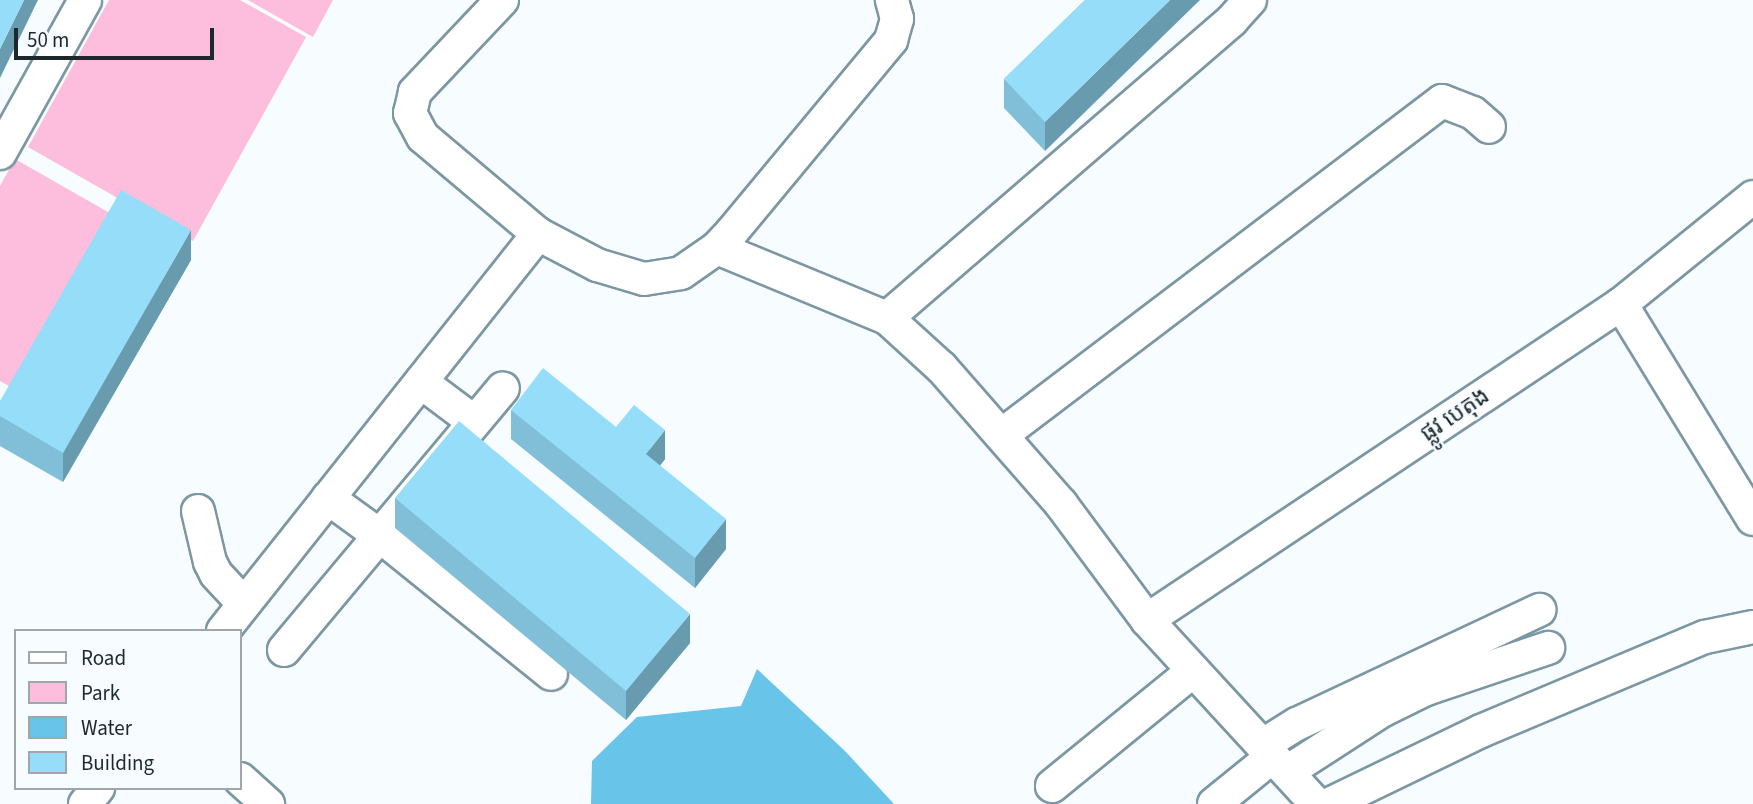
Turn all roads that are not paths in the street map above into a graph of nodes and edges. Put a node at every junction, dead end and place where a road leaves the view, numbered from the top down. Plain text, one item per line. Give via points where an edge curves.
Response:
1 (85, 0) edge
2 (502, 0) edge
3 (892, 0) edge
4 (1250, 0) edge
5 (1489, 127) dead end
6 (0, 153) edge
7 (1753, 197) edge
8 (538, 234) junction
9 (717, 248) junction
10 (1621, 304) junction
11 (887, 318) junction
12 (421, 382) junction
13 (503, 388) dead end
14 (473, 421) junction
15 (1003, 434) junction
16 (328, 498) junction
17 (198, 511) dead end
18 (1753, 519) edge
19 (379, 535) junction
20 (244, 604) junction
21 (1539, 610) dead end
22 (1147, 620) junction
23 (1753, 627) edge
24 (225, 629) edge
25 (1548, 648) dead end
26 (284, 650) dead end
27 (1193, 670) junction
28 (551, 674) dead end
29 (1274, 758) junction
30 (242, 781) edge
31 (1052, 786) dead end
32 (96, 790) edge
33 (85, 804) edge
34 (268, 804) edge
35 (1214, 804) edge
36 (1316, 804) edge
37 (1330, 804) edge

1 - 6 street
2 - 8 street via 415,92 410,113 423,136
3 - 9 street via 897,19 891,40
4 - 11 street
5 - 15 street via 1474,113 1442,101
7 - 10 street, ផ្លូវ បេតុង
8 - 9 street via 597,265 644,279 681,273
8 - 12 street
9 - 11 street
10 - 18 street
10 - 22 street, ផ្លូវ បេតុង
11 - 15 street via 942,368
12 - 14 street
12 - 16 street
13 - 14 street
14 - 19 street
15 - 22 street
16 - 19 street
16 - 20 street
17 - 20 street via 210,562
19 - 26 street
19 - 28 street
20 - 24 street
21 - 29 street via 1297,724
22 - 27 street
23 - 37 street via 1705,637 1481,731
25 - 29 street via 1426,688
27 - 29 street
27 - 31 street
29 - 35 street
29 - 36 street
30 - 34 street
32 - 33 street

